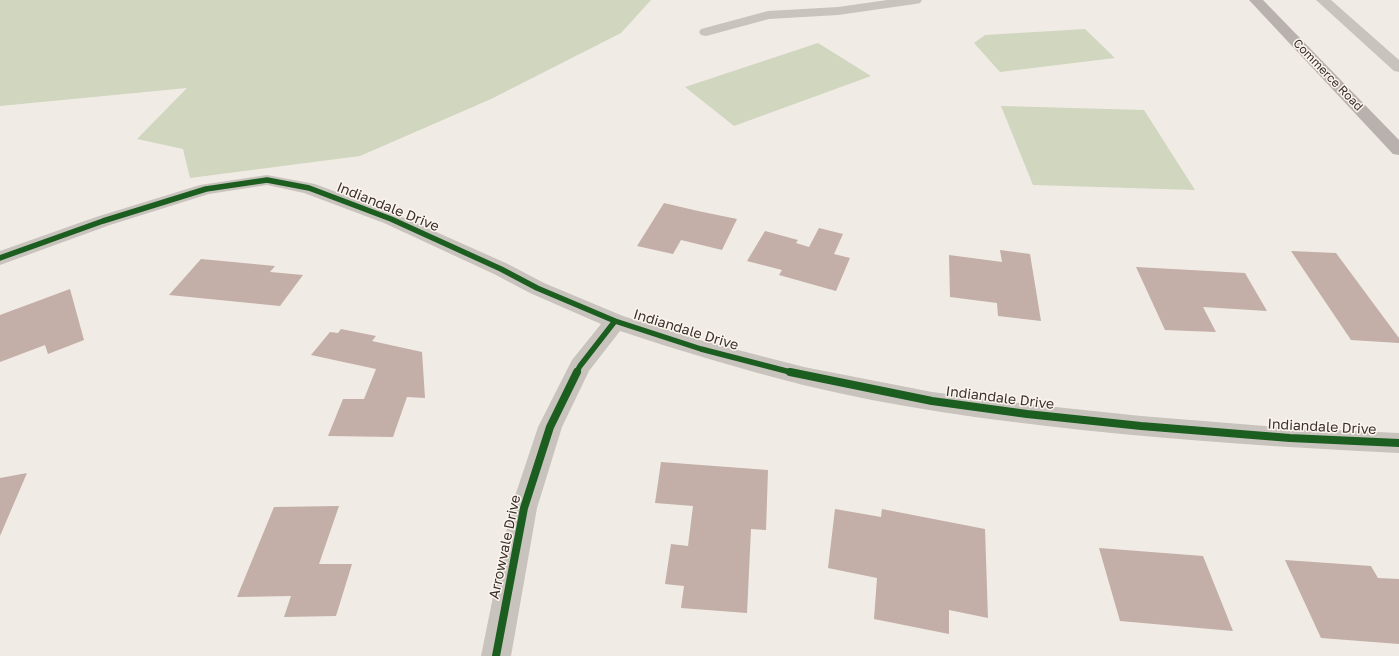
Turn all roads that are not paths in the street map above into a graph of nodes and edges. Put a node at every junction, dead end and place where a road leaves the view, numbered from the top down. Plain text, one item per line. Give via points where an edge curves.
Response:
1 (824, 0) edge
2 (914, 0) edge
3 (1256, 0) edge
4 (1323, 0) edge
5 (838, 10) junction
6 (706, 32) dead end
7 (1399, 68) edge
8 (1399, 150) edge
9 (0, 258) edge
10 (615, 321) junction
11 (1399, 443) edge
12 (496, 656) edge

1 - 5 street
2 - 5 street
3 - 8 main road, Commerce Road
4 - 7 street
5 - 6 street via 768,15
9 - 10 street, Indiandale Drive via 206,189 267,180 309,188 391,219 537,288
10 - 11 street, Indiandale Drive via 702,349 804,376 932,401 1141,426 1290,438
10 - 12 street, Arrowvale Drive via 580,366 550,427 524,508

